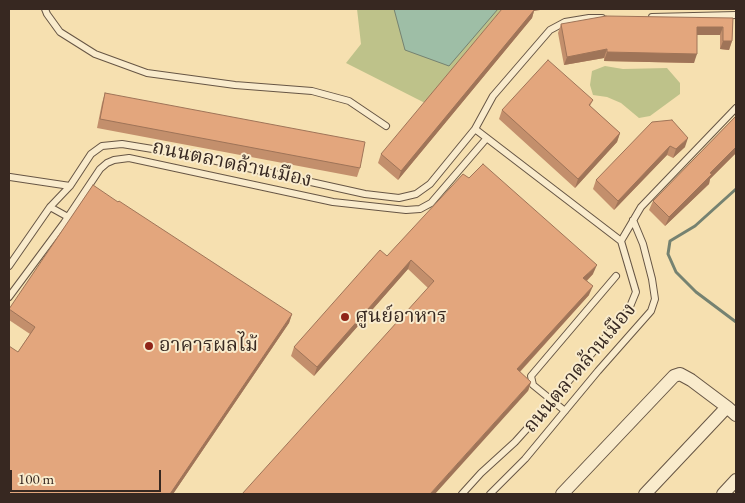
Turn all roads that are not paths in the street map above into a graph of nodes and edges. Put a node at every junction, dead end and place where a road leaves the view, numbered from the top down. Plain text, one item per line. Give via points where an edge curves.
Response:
1 (45, 9) edge
2 (736, 15) edge
3 (648, 17) edge
4 (608, 18) edge
5 (736, 108) edge
6 (386, 126) dead end
7 (475, 129) junction
8 (486, 139) junction
9 (10, 177) edge
10 (70, 186) junction
11 (50, 207) junction
12 (68, 218) junction
13 (633, 220) junction
14 (621, 241) junction
15 (9, 266) edge
16 (616, 276) dead end
17 (9, 297) edge
18 (552, 401) junction
19 (564, 411) junction
20 (732, 411) edge
21 (736, 480) edge
22 (462, 494) edge
23 (490, 494) edge
24 (562, 494) edge
25 (644, 494) edge
26 (723, 494) edge

1 - 6 lane via 60,32 88,50 147,73 312,91 349,101
2 - 3 lane
4 - 7 lane, ถนนตลาดล้านเมือง via 565,22 550,30 493,96
5 - 13 lane
7 - 8 lane
7 - 10 lane, ถนนตลาดล้านเมือง via 430,184 416,194 399,198 365,194 189,155 122,144 102,146 92,154
8 - 12 lane, ถนนตลาดล้านเมือง via 431,203 420,209 333,202 128,158 114,160 100,169
8 - 14 lane
9 - 10 lane
10 - 11 lane, ถนนตลาดล้านเมือง
11 - 12 lane
11 - 15 lane, ถนนตลาดล้านเมือง
12 - 17 lane, ถนนตลาดล้านเมือง
13 - 14 lane
13 - 19 lane, ถนนตลาดล้านเมือง via 652,279 655,299 651,311
14 - 18 lane, ถนนตลาดล้านเมือง via 636,292 629,309
16 - 18 lane via 534,371 533,385
18 - 19 lane
18 - 22 lane, ถนนตลาดล้านเมือง
19 - 23 lane, ถนนตลาดล้านเมือง via 525,459
20 - 24 street via 691,380 680,374 674,376
20 - 25 street
21 - 26 street

